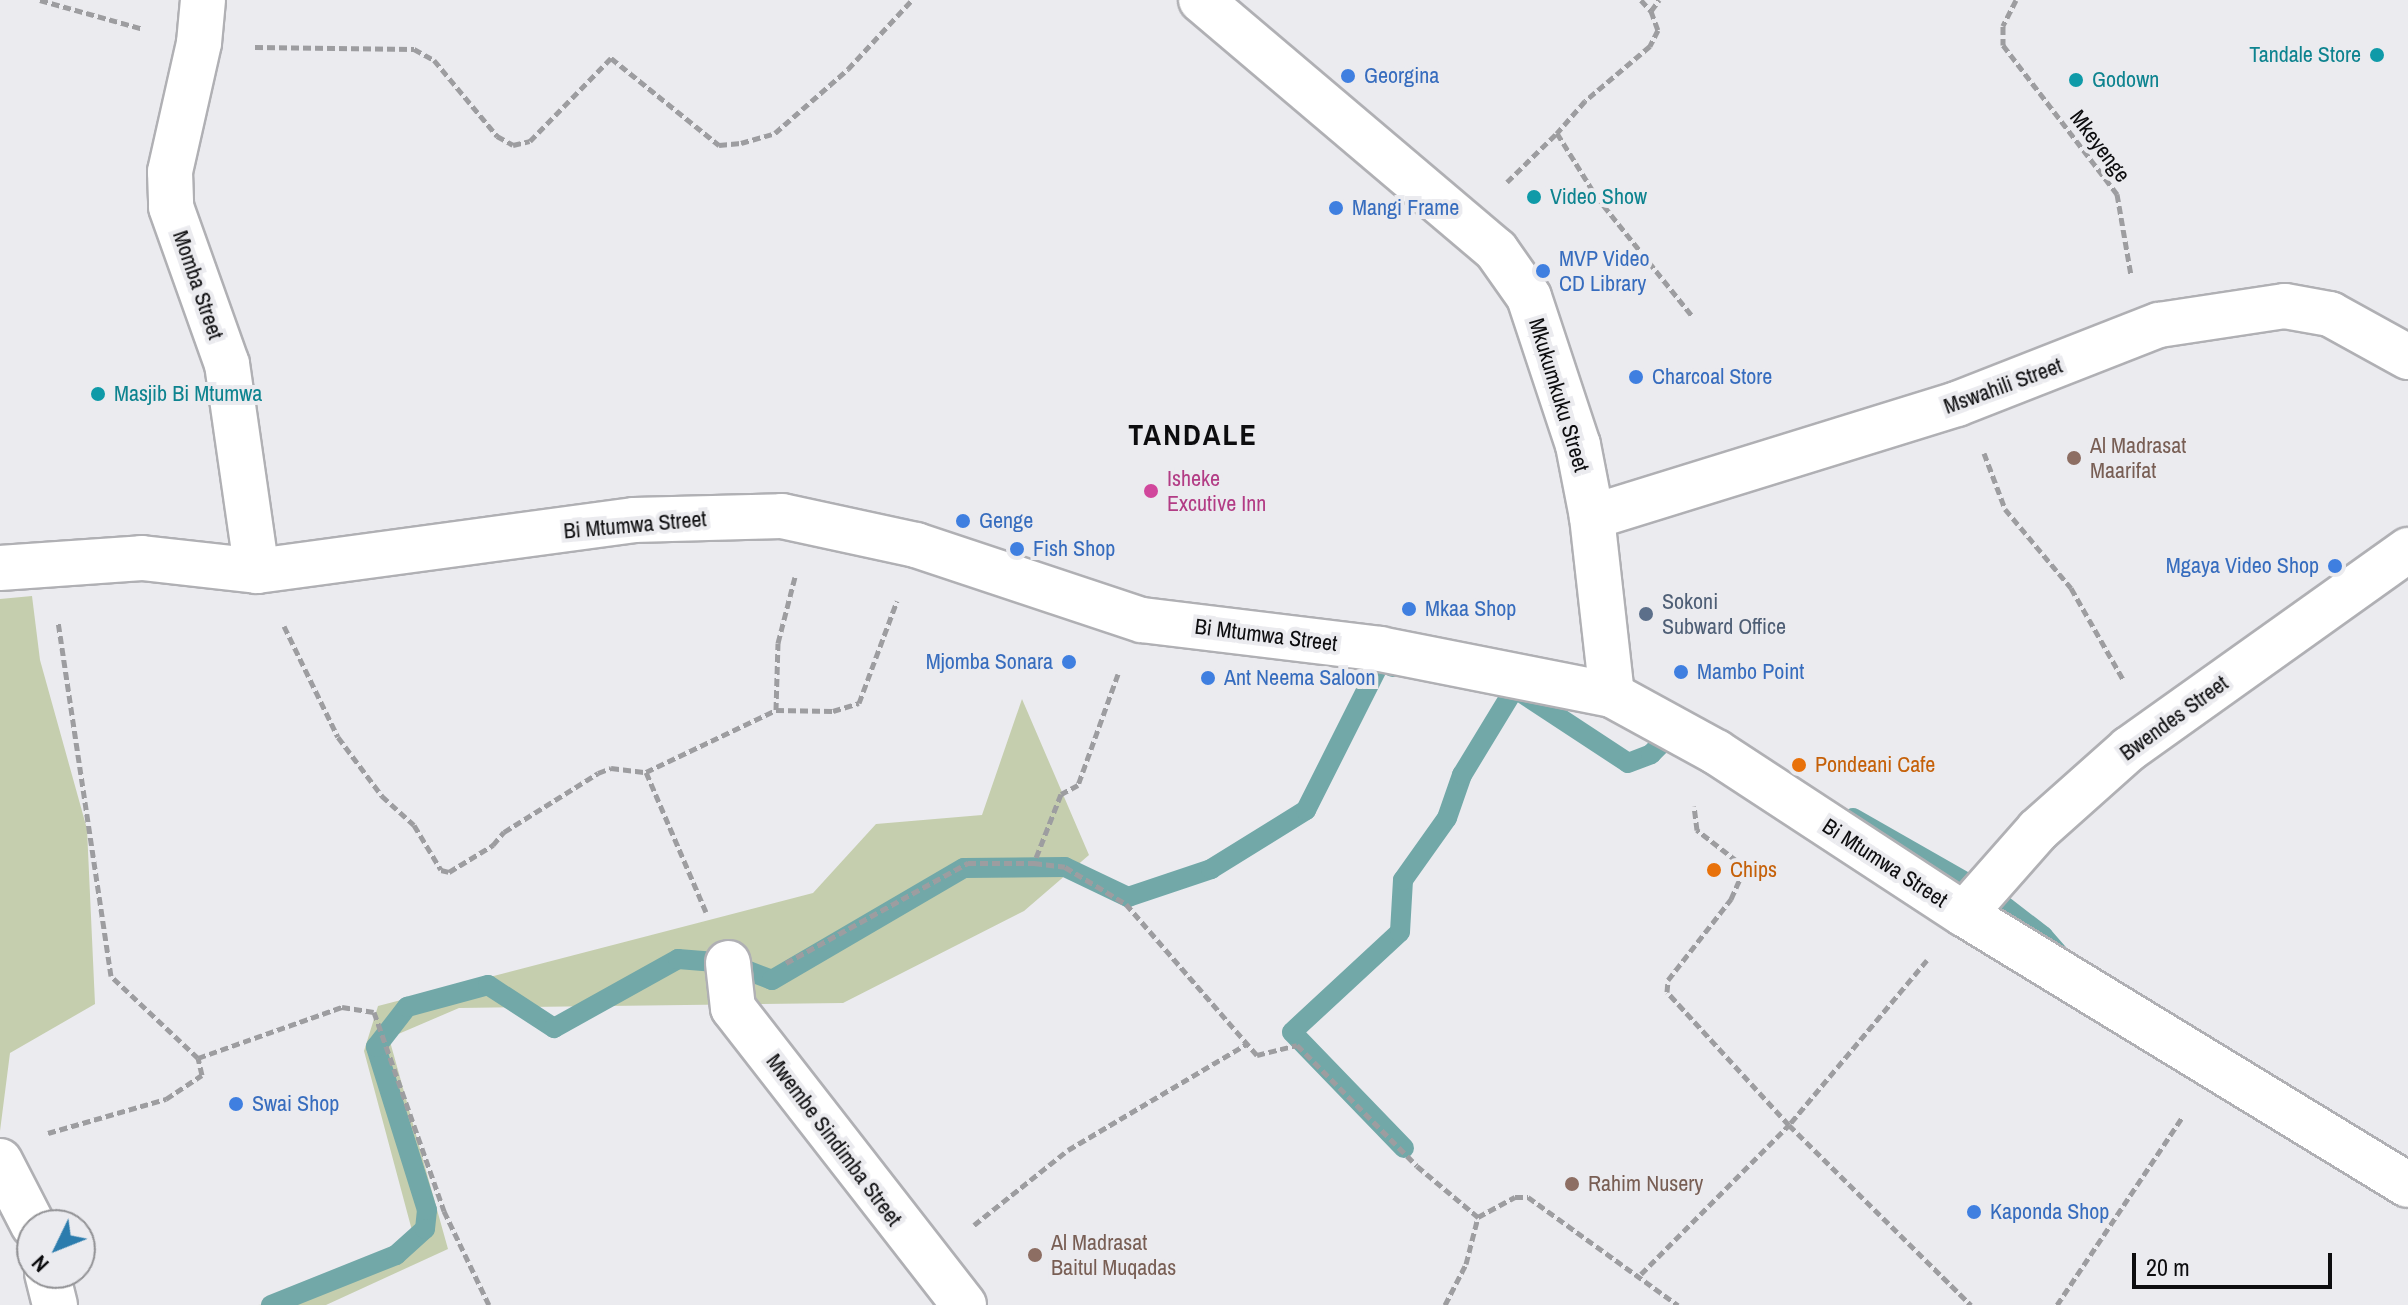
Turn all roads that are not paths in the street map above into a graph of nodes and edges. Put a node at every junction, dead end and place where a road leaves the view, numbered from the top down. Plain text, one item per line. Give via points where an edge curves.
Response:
1 (203, 0) edge
2 (1201, 0) edge
3 (2408, 357) edge
4 (1592, 517) junction
5 (2408, 550) edge
6 (0, 568) edge
7 (257, 571) junction
8 (1612, 695) junction
9 (1964, 914) junction
10 (728, 963) road end
11 (15, 1149) edge
12 (2408, 1185) edge
13 (29, 1209) edge
14 (964, 1305) edge

1 - 7 street, Momba Street via 199,43 170,172 171,207 227,364
2 - 4 street, Mkukumkuku Street via 1496,250 1529,297 1550,352
3 - 4 street, Mswahili Street via 2330,314 2285,306 2159,325 1957,404
4 - 8 street, Mkukumkuku Street
5 - 9 street, Bwendes Street via 2152,730 2038,830
6 - 7 street, Bi Mtumwa Street via 142,558
7 - 8 street, Bi Mtumwa Street via 634,520 782,516 916,545 1142,620 1380,649
8 - 9 street, Bi Mtumwa Street via 1716,752
9 - 12 street, Bi Mtumwa Street
10 - 14 street, Mwembe Sindimba Street via 733,1008
11 - 13 street

